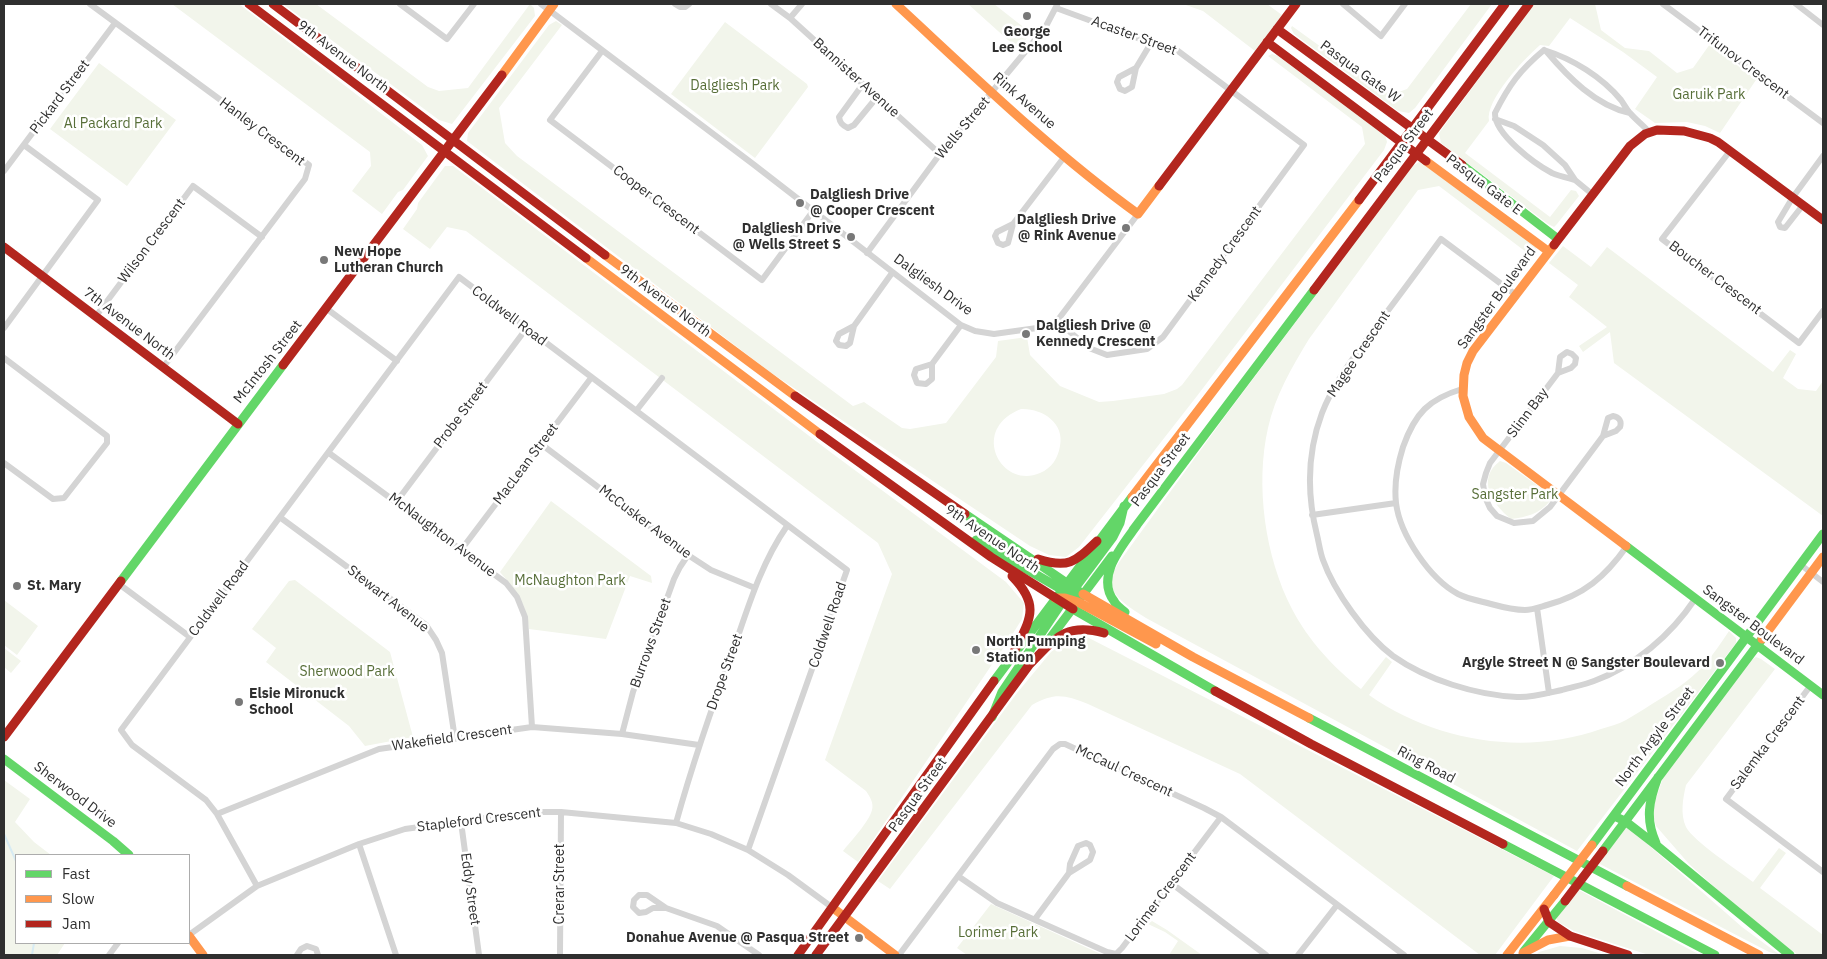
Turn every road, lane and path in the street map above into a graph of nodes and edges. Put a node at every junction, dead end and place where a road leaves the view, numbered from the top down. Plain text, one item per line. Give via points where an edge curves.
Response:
1 (90, 4) edge
2 (249, 4) edge
3 (273, 4) edge
4 (400, 4) edge
5 (474, 4) edge
6 (541, 4) edge
7 (675, 4) edge
8 (689, 4) edge
9 (771, 4) edge
10 (802, 4) edge
11 (896, 4) edge
12 (1296, 4) edge
13 (1343, 4) edge
14 (1405, 4) edge
15 (1505, 4) edge
16 (1529, 4) edge
17 (1663, 4) edge
18 (1796, 4) edge
19 (1057, 6) edge
20 (551, 7) edge
21 (790, 18) junction
22 (116, 23) junction
23 (1823, 25) edge
24 (1277, 29) junction
25 (1267, 42) junction
26 (1151, 43) junction
27 (1544, 50) junction
28 (602, 51) junction
29 (1136, 68) dead end
30 (863, 84) junction
31 (1231, 91) junction
32 (992, 92) junction
33 (877, 97) junction
34 (1630, 113) junction
35 (1495, 119) junction
36 (1823, 123) edge
37 (1413, 128) junction
38 (1649, 132) junction
39 (1427, 138) junction
40 (453, 141) junction
41 (1403, 142) junction
42 (24, 145) junction
43 (446, 151) junction
44 (1730, 151) junction
45 (1416, 152) junction
46 (940, 154) junction
47 (1064, 156) junction
48 (1823, 156) edge
49 (4, 171) edge
50 (1575, 180) junction
51 (1592, 194) junction
52 (1793, 197) junction
53 (1803, 205) junction
54 (813, 211) junction
55 (1138, 214) junction
56 (1823, 220) edge
57 (1013, 224) dead end
58 (262, 237) junction
59 (1558, 239) junction
60 (4, 247) edge
61 (1548, 251) junction
62 (867, 253) junction
63 (892, 273) junction
64 (41, 275) junction
65 (1516, 295) junction
66 (327, 309) junction
67 (1823, 312) edge
68 (96, 316) junction
69 (1057, 322) junction
70 (961, 325) junction
71 (854, 326) dead end
72 (4, 328) edge
73 (526, 329) junction
74 (4, 358) edge
75 (397, 361) junction
76 (932, 364) dead end
77 (164, 366) junction
78 (1558, 373) dead end
79 (591, 378) junction
80 (662, 378) dead end
81 (1462, 388) junction
82 (636, 412) junction
83 (238, 424) junction
84 (1603, 436) dead end
85 (541, 444) junction
86 (1499, 452) junction
87 (329, 453) junction
88 (4, 463) edge
89 (1558, 495) junction
90 (396, 501) junction
91 (1396, 503) junction
92 (1124, 506) junction
93 (1312, 515) junction
94 (281, 518) junction
95 (1137, 525) junction
96 (787, 526) junction
97 (946, 526) junction
98 (1823, 534) edge
99 (1097, 541) junction
100 (1627, 546) junction
101 (461, 550) junction
102 (1021, 553) junction
103 (688, 555) junction
104 (991, 557) junction
105 (1823, 557) edge
106 (1801, 565) junction
107 (1811, 572) junction
108 (1823, 582) edge
109 (118, 584) junction
110 (755, 588) junction
111 (1069, 596) junction
112 (1695, 599) junction
113 (1537, 608) junction
114 (190, 637) junction
115 (1748, 637) junction
116 (1127, 642) junction
117 (1757, 645) junction
118 (1014, 652) junction
119 (1193, 657) junction
120 (1028, 666) junction
121 (1811, 685) junction
122 (1548, 693) junction
123 (1823, 694) edge
124 (992, 717) junction
125 (532, 727) junction
126 (622, 734) junction
127 (4, 737) edge
128 (455, 739) junction
129 (699, 744) junction
130 (4, 759) edge
131 (1658, 777) junction
132 (561, 812) junction
133 (217, 814) junction
134 (1614, 816) junction
135 (1221, 817) junction
136 (1625, 821) junction
137 (461, 822) junction
138 (676, 822) junction
139 (359, 844) junction
140 (1656, 845) junction
141 (748, 850) junction
142 (128, 854) edge
143 (1823, 872) edge
144 (1069, 873) junction
145 (958, 876) junction
146 (1171, 883) junction
147 (257, 886) junction
148 (1337, 905) junction
149 (666, 908) junction
150 (833, 908) junction
151 (1544, 909) junction
152 (845, 917) junction
153 (1035, 919) junction
154 (1549, 922) junction
155 (190, 935) edge
156 (1570, 936) junction
157 (190, 937) edge
158 (117, 944) edge
159 (1522, 954) edge
160 (109, 955) edge
161 (203, 955) edge
162 (298, 955) edge
163 (318, 955) edge
164 (396, 955) edge
165 (479, 955) edge
166 (560, 955) edge
167 (759, 955) edge
168 (798, 955) edge
169 (816, 955) edge
170 (897, 955) edge
171 (1266, 955) edge
172 (1298, 955) edge
173 (1403, 955) edge
174 (1507, 955) edge
175 (1628, 955) edge
176 (1715, 955) edge
177 (1759, 955) edge
178 (1790, 955) edge

1 - 22 street, Hanley Crescent
2 - 43 main road, 9th Avenue North
3 - 40 main road, 9th Avenue North
4 - 5 street via 447,39
6 - 20 street, Dalgliesh Drive
7 - 8 street via 680,7
9 - 21 street, Bannister Avenue
10 - 21 street
11 - 32 main road, Rink Avenue
12 - 24 main road
13 - 14 street via 1381,36
15 - 37 main road, Pasqua Street
16 - 39 main road, Pasqua Street
17 - 36 street, Trifunov Crescent
18 - 23 street
19 - 26 street, Acaster Street
19 - 32 street, Wells Street via 1045,28
20 - 28 street, Dalgliesh Drive
20 - 40 main road, McIntosh Street
21 - 30 street, Bannister Avenue
22 - 42 street, Pickard Street
22 - 58 street, Hanley Crescent via 309,165 305,179
24 - 25 main road
24 - 37 main road, Pasqua Gate W
25 - 31 main road
25 - 41 main road
26 - 29 street
26 - 31 street, Acaster Street via 1178,51
27 - 34 street via 1580,86 1616,110
27 - 34 street via 1565,57 1584,69 1620,99
27 - 35 street via 1515,78 1495,113
28 - 54 street, Dalgliesh Drive
28 - 54 street, Cooper Crescent via 550,120 762,280
30 - 33 street, Bannister Avenue
30 - 33 street via 839,117 844,126 854,125
31 - 55 main road
31 - 69 street, Kennedy Crescent via 1304,145 1163,337 1147,349 1107,355 1090,348
32 - 46 street, Wells Street
32 - 47 main road, Rink Avenue
33 - 46 street, Bannister Avenue
34 - 38 street
35 - 50 street via 1514,126 1543,145 1565,165
35 - 50 street via 1502,133 1529,157 1554,174
37 - 39 main road, Pasqua Gate W
37 - 41 main road, Pasqua Street
38 - 44 main road via 1694,132 1707,136
38 - 51 main road, Sangster Boulevard via 1630,146
39 - 45 main road, Pasqua Street
39 - 59 main road, Pasqua Gate E
40 - 43 main road, McIntosh Street
40 - 102 main road, 9th Avenue North via 777,384
41 - 45 main road, Pasqua Gate E
41 - 92 main road, Pasqua Street
42 - 49 street, Pickard Street
42 - 64 street via 98,200
43 - 66 main road, McIntosh Street
43 - 97 main road, 9th Avenue North via 640,300
44 - 52 main road
44 - 67 street, Boucher Crescent via 1662,239 1799,343
45 - 61 main road, Pasqua Gate E
45 - 95 main road, Pasqua Street
46 - 62 street, Wells Street
47 - 55 main road, Rink Avenue
47 - 57 street
48 - 52 street
50 - 51 street
51 - 59 main road, Sangster Boulevard
52 - 53 main road
52 - 53 street via 1778,222 1780,227 1785,228
53 - 56 main road
54 - 62 street, Dalgliesh Drive
55 - 69 street
58 - 68 street, Wilson Crescent via 193,186
58 - 77 street, Hanley Crescent
59 - 61 main road, Sangster Boulevard
60 - 64 main road, 7th Avenue North
61 - 65 main road, Sangster Boulevard
62 - 63 street, Dalgliesh Drive
63 - 70 street, Dalgliesh Drive
63 - 71 street
64 - 68 main road, 7th Avenue North
64 - 72 street
65 - 81 main road, Sangster Boulevard via 1473,351 1466,364
65 - 93 street, Magee Crescent via 1441,239 1336,384 1322,414 1314,444 1309,479
66 - 75 street
66 - 83 main road, McIntosh Street
68 - 77 main road, 7th Avenue North
69 - 70 street, Dalgliesh Drive via 994,334
70 - 76 street
73 - 75 street, Coldwell Road via 459,278
73 - 79 street, Coldwell Road
73 - 90 street, Probe Street
74 - 88 street via 107,436 107,443 64,498 53,499
75 - 87 street, Coldwell Road
77 - 83 main road, 7th Avenue North
78 - 86 street, Slinn Bay
79 - 82 street, Coldwell Road
79 - 85 street, MacLean Street
80 - 82 street
81 - 86 main road, Sangster Boulevard via 1471,424
81 - 91 street via 1430,403 1417,417 1399,458
82 - 96 street, Coldwell Road
83 - 109 main road, McIntosh Street
84 - 89 street
85 - 101 street, MacLean Street
85 - 103 street, McCusker Avenue
86 - 89 main road, Sangster Boulevard
86 - 89 street, Slinn Bay via 1488,468 1483,484 1485,497 1497,516 1514,523 1533,521 1550,507
87 - 90 street, McNaughton Avenue
87 - 94 street, Coldwell Road
89 - 100 main road, Sangster Boulevard
90 - 101 street, McNaughton Avenue
91 - 93 street
91 - 113 street via 1412,546 1444,585 1459,594 1503,608
92 - 99 main road, Pasqua Street
92 - 111 main road via 1120,523
93 - 122 street, Magee Crescent via 1323,560 1342,599 1392,656 1437,680 1478,692 1518,698
94 - 114 street, Coldwell Road
94 - 128 street, Stewart Avenue via 426,625 442,653
95 - 111 main road, Pasqua Street
95 - 119 main road via 1113,562 1107,578 1108,595 1118,607
96 - 110 street, Drope Street via 773,547
96 - 141 street, Coldwell Road via 847,570
97 - 104 main road, 9th Avenue North
97 - 111 main road via 992,548
98 - 106 main road, North Argyle Street
99 - 102 main road via 1080,558 1067,564 1054,564
99 - 111 main road, Pasqua Street
100 - 112 main road, Sangster Boulevard
100 - 113 street via 1600,579 1564,601
101 - 125 street, McNaughton Avenue via 506,583 517,597 525,617
102 - 111 main road, 9th Avenue North
103 - 110 street, McCusker Avenue via 711,570
103 - 126 street, Burrows Street via 672,585 633,692
104 - 111 main road, 9th Avenue North
104 - 118 main road via 1026,590 1030,598 1029,621
105 - 107 main road, North Argyle Street
106 - 107 street
106 - 115 main road, North Argyle Street
107 - 108 street
107 - 117 main road, North Argyle Street
109 - 114 street
109 - 127 main road, McIntosh Street
110 - 129 street, Drope Street
111 - 116 main road
111 - 118 main road, Pasqua Street
111 - 119 main road, Ring Road
111 - 120 main road, Pasqua Street
111 - 124 main road via 1002,692
112 - 115 main road, Sangster Boulevard
112 - 122 street, Magee Crescent via 1658,641 1625,668 1594,682
113 - 122 street
114 - 133 street, Coldwell Road via 121,730 132,744 206,800
115 - 117 main road, Sangster Boulevard
115 - 134 main road, North Argyle Street
116 - 120 main road via 1097,631 1076,628 1059,636
116 - 176 main road via 1306,741
117 - 121 main road, Sangster Boulevard
117 - 131 main road, North Argyle Street
118 - 150 main road, Pasqua Street
119 - 177 main road, Ring Road
120 - 124 main road, Pasqua Street
121 - 123 main road, Sangster Boulevard
121 - 143 street, Salemka Crescent via 1726,799
124 - 152 main road, Pasqua Street
125 - 126 street, Wakefield Crescent
125 - 128 street, Wakefield Crescent
126 - 129 street, Wakefield Crescent
128 - 133 street, Wakefield Crescent via 379,748
129 - 138 street, Drope Street
130 - 142 main road, Sherwood Drive
131 - 136 main road, North Argyle Street
131 - 140 main road via 1648,813
132 - 137 street, Stapleford Crescent via 530,812
132 - 138 street, Stapleford Crescent
132 - 166 street, Crerar Street
133 - 147 street, Coldwell Road
134 - 136 main road
134 - 151 main road, North Argyle Street, bridge
135 - 145 street, McCaul Crescent via 1060,744
135 - 146 street, Lorimer Crescent
135 - 148 street, McCaul Crescent
136 - 140 main road
136 - 154 main road, North Argyle Street, bridge
137 - 139 street, Stapleford Crescent via 405,829
137 - 165 street, Eddy Street
138 - 141 street, Stapleford Crescent
139 - 147 street, Stapleford Crescent
139 - 164 street
140 - 178 main road
141 - 150 street, Stapleford Crescent
144 - 144 street via 1090,860 1093,852 1090,845 1078,846
144 - 153 street
145 - 153 street, Lorimer Crescent via 990,899
145 - 170 street, McCaul Crescent
146 - 153 street, Lorimer Crescent via 1116,954
146 - 171 street
147 - 155 street, Stapleford Crescent
148 - 172 street
148 - 173 street, McCaul Crescent
149 - 149 street via 647,895 639,895 634,900 634,907 639,913
149 - 167 street via 717,926
150 - 152 main road
150 - 168 main road, Pasqua Street
151 - 154 main road
151 - 174 main road, North Argyle Street
152 - 169 main road, Pasqua Street
152 - 170 main road
154 - 156 main road
154 - 159 main road, North Argyle Street
156 - 159 main road via 1548,940
156 - 175 main road
157 - 161 main road
158 - 160 street
162 - 163 street via 301,948 307,946 316,949

